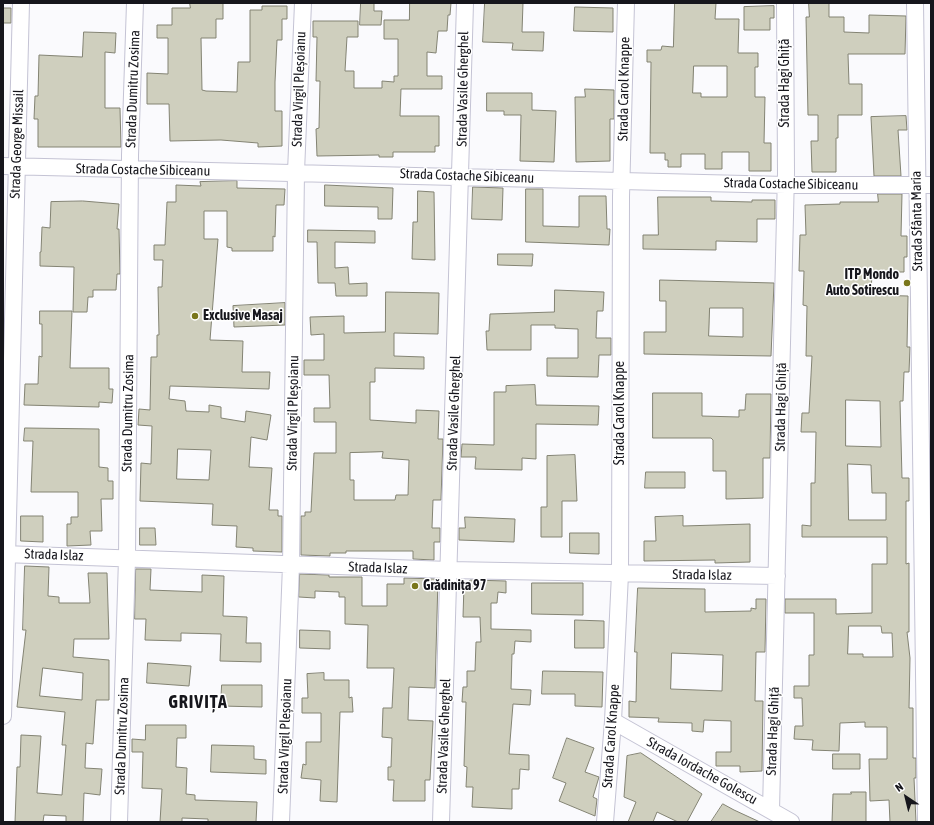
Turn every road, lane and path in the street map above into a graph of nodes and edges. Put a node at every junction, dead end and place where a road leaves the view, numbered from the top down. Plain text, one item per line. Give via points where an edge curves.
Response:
1 (21, 3) edge
2 (135, 3) edge
3 (303, 3) edge
4 (465, 3) edge
5 (626, 3) edge
6 (785, 3) edge
7 (915, 3) edge
8 (10, 166) edge
9 (130, 170) junction
10 (296, 172) junction
11 (461, 176) junction
12 (622, 181) junction
13 (924, 184) edge
14 (786, 185) junction
15 (6, 554) edge
16 (127, 558) junction
17 (291, 565) junction
18 (449, 570) junction
19 (620, 574) junction
20 (777, 576) junction
21 (3, 716) edge
22 (613, 721) junction
23 (771, 810) junction
24 (928, 819) edge
25 (120, 822) edge
26 (281, 822) edge
27 (441, 822) edge
28 (605, 822) edge
29 (791, 822) edge

1 - 8 street, Strada George Missail
2 - 9 street, Strada Dumitru Zosima
3 - 10 street, Strada Virgil Pleșoianu
4 - 11 street, Strada Vasile Gherghel
5 - 12 street, Strada Carol Knappe
6 - 14 street, Strada Hagi Ghiță
7 - 13 street, Strada Sfânta Maria
8 - 9 street, Strada Costache Sibiceanu
8 - 15 street, Strada George Missail
9 - 10 street, Strada Costache Sibiceanu
9 - 16 street, Strada Dumitru Zosima
10 - 11 street, Strada Costache Sibiceanu
10 - 17 street, Strada Virgil Pleșoianu
11 - 12 street, Strada Costache Sibiceanu
11 - 18 street, Strada Vasile Gherghel
12 - 14 street, Strada Costache Sibiceanu
12 - 19 street, Strada Carol Knappe
13 - 14 street, Strada Costache Sibiceanu
13 - 24 street, Strada Sfânta Maria
14 - 20 street, Strada Hagi Ghiță
15 - 16 street, Strada Islaz
15 - 21 street, Strada George Missail
16 - 17 street, Strada Islaz
16 - 25 street, Strada Dumitru Zosima
17 - 18 street, Strada Islaz
17 - 26 street, Strada Virgil Pleșoianu
18 - 19 street, Strada Islaz
18 - 27 street, Strada Vasile Gherghel
19 - 20 street, Strada Islaz
19 - 22 street, Strada Carol Knappe
20 - 23 street, Strada Hagi Ghiță
22 - 23 street, Strada Iordache Golescu
22 - 28 street, Strada Carol Knappe
23 - 29 street, Strada Iordache Golescu

